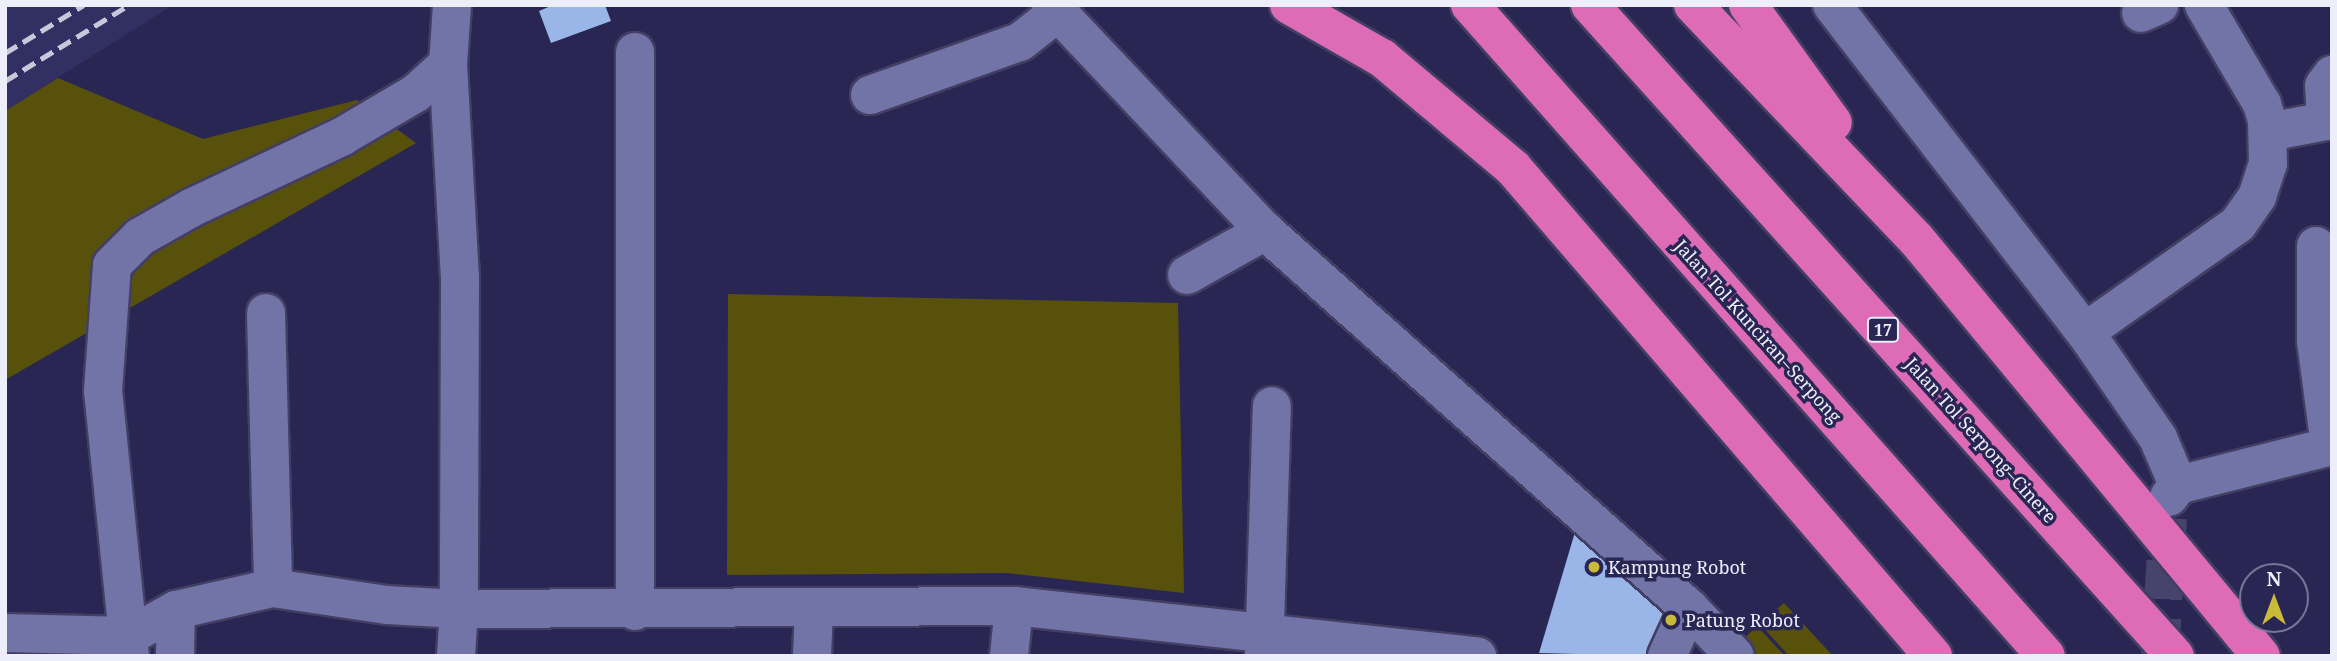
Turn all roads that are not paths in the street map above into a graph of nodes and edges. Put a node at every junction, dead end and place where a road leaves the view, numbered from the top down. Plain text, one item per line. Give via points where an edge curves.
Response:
1 (452, 5) edge
2 (1289, 5) edge
3 (1470, 5) edge
4 (1590, 5) edge
5 (1693, 5) edge
6 (1748, 5) edge
7 (1832, 5) edge
8 (2204, 5) edge
9 (1054, 9) edge
10 (635, 52) dead end
11 (448, 64) junction
12 (2332, 75) edge
13 (870, 95) dead end
14 (2268, 132) junction
15 (1265, 231) junction
16 (1916, 239) junction
17 (2316, 246) dead end
18 (1187, 275) dead end
19 (266, 313) dead end
20 (2085, 332) junction
21 (1272, 406) dead end
22 (2331, 446) edge
23 (273, 588) junction
24 (1014, 606) junction
25 (1689, 608) junction
26 (459, 609) junction
27 (814, 609) junction
28 (176, 610) junction
29 (635, 611) junction
30 (5, 633) edge
31 (1265, 645) edge
32 (129, 646) edge
33 (175, 656) edge
34 (456, 656) edge
35 (812, 656) edge
36 (1009, 656) edge
37 (1477, 656) edge
38 (1667, 656) edge
39 (1735, 656) edge
40 (1933, 656) edge
41 (2046, 656) edge
42 (2175, 656) edge
43 (2261, 656) edge

1 - 11 street
2 - 40 highway via 1382,58 1513,168
3 - 41 highway, Jalan Tol Kunciran–Serpong
4 - 42 highway, Jalan Tol Serpong–Cinere / 17
5 - 16 highway
6 - 16 highway
7 - 20 street
8 - 14 street via 2262,104
9 - 13 street via 1020,42
9 - 15 street
10 - 29 street
11 - 26 street via 460,277
11 - 32 street via 416,93 343,136 140,237 112,265 103,391
12 - 14 street via 2324,86 2326,121
14 - 20 street via 2268,164 2261,186 2238,225
15 - 18 street
15 - 25 street
16 - 43 highway
17 - 22 street via 2316,341
19 - 23 street
20 - 22 street via 2158,438 2173,491
21 - 31 street
23 - 26 street via 387,605
23 - 28 street
24 - 27 street
24 - 31 street
24 - 36 street
25 - 38 street
25 - 39 street
26 - 29 street
26 - 34 street
27 - 29 street
27 - 35 street
28 - 32 street
28 - 33 street
30 - 32 street
31 - 37 street

